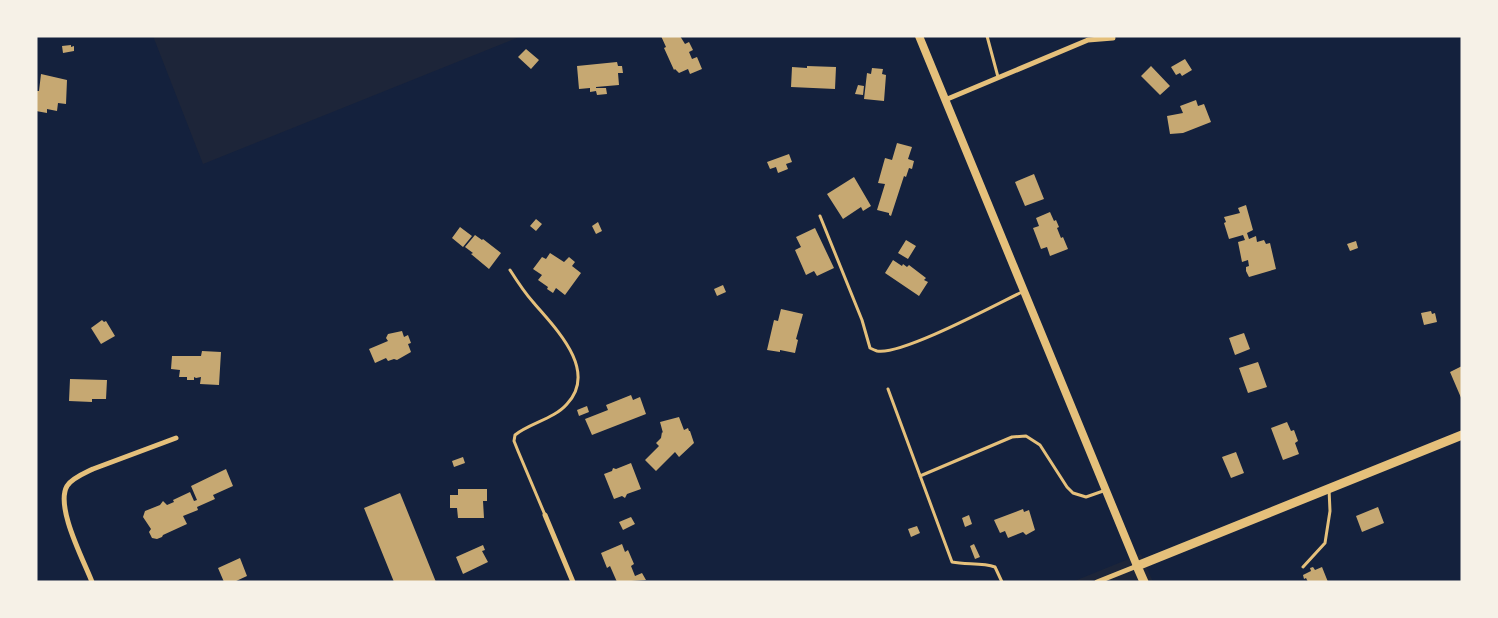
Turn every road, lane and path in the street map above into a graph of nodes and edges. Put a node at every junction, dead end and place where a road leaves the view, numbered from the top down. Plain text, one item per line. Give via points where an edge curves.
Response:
1 (919, 36) edge
2 (987, 36) edge
3 (1113, 38) dead end
4 (999, 78) junction
5 (945, 100) junction
6 (820, 216) dead end
7 (510, 270) dead end
8 (1024, 291) junction
9 (888, 389) dead end
10 (1462, 435) edge
11 (176, 438) dead end
12 (920, 476) junction
13 (1330, 488) junction
14 (1106, 490) junction
15 (545, 515) joint
16 (1137, 566) junction
17 (1303, 567) dead end
18 (92, 582) edge
19 (573, 582) edge
20 (1002, 582) edge
21 (1097, 582) edge
22 (1144, 582) edge

1 - 5 street
2 - 4 lane
3 - 4 street via 1088,40
4 - 5 street
5 - 8 street
6 - 8 lane via 870,348 878,351 918,341
7 - 15 lane via 563,338 578,371 578,384 566,406 515,435 514,441
8 - 14 street
9 - 12 lane
10 - 13 main road
11 - 18 street via 93,469 68,486 64,501 66,516
12 - 14 lane via 1012,437 1026,436 1040,445 1073,493 1086,497
12 - 20 lane via 952,562 988,564 995,567
13 - 16 main road
13 - 17 lane via 1325,543
14 - 16 street
15 - 19 street
16 - 21 street
16 - 22 main road

